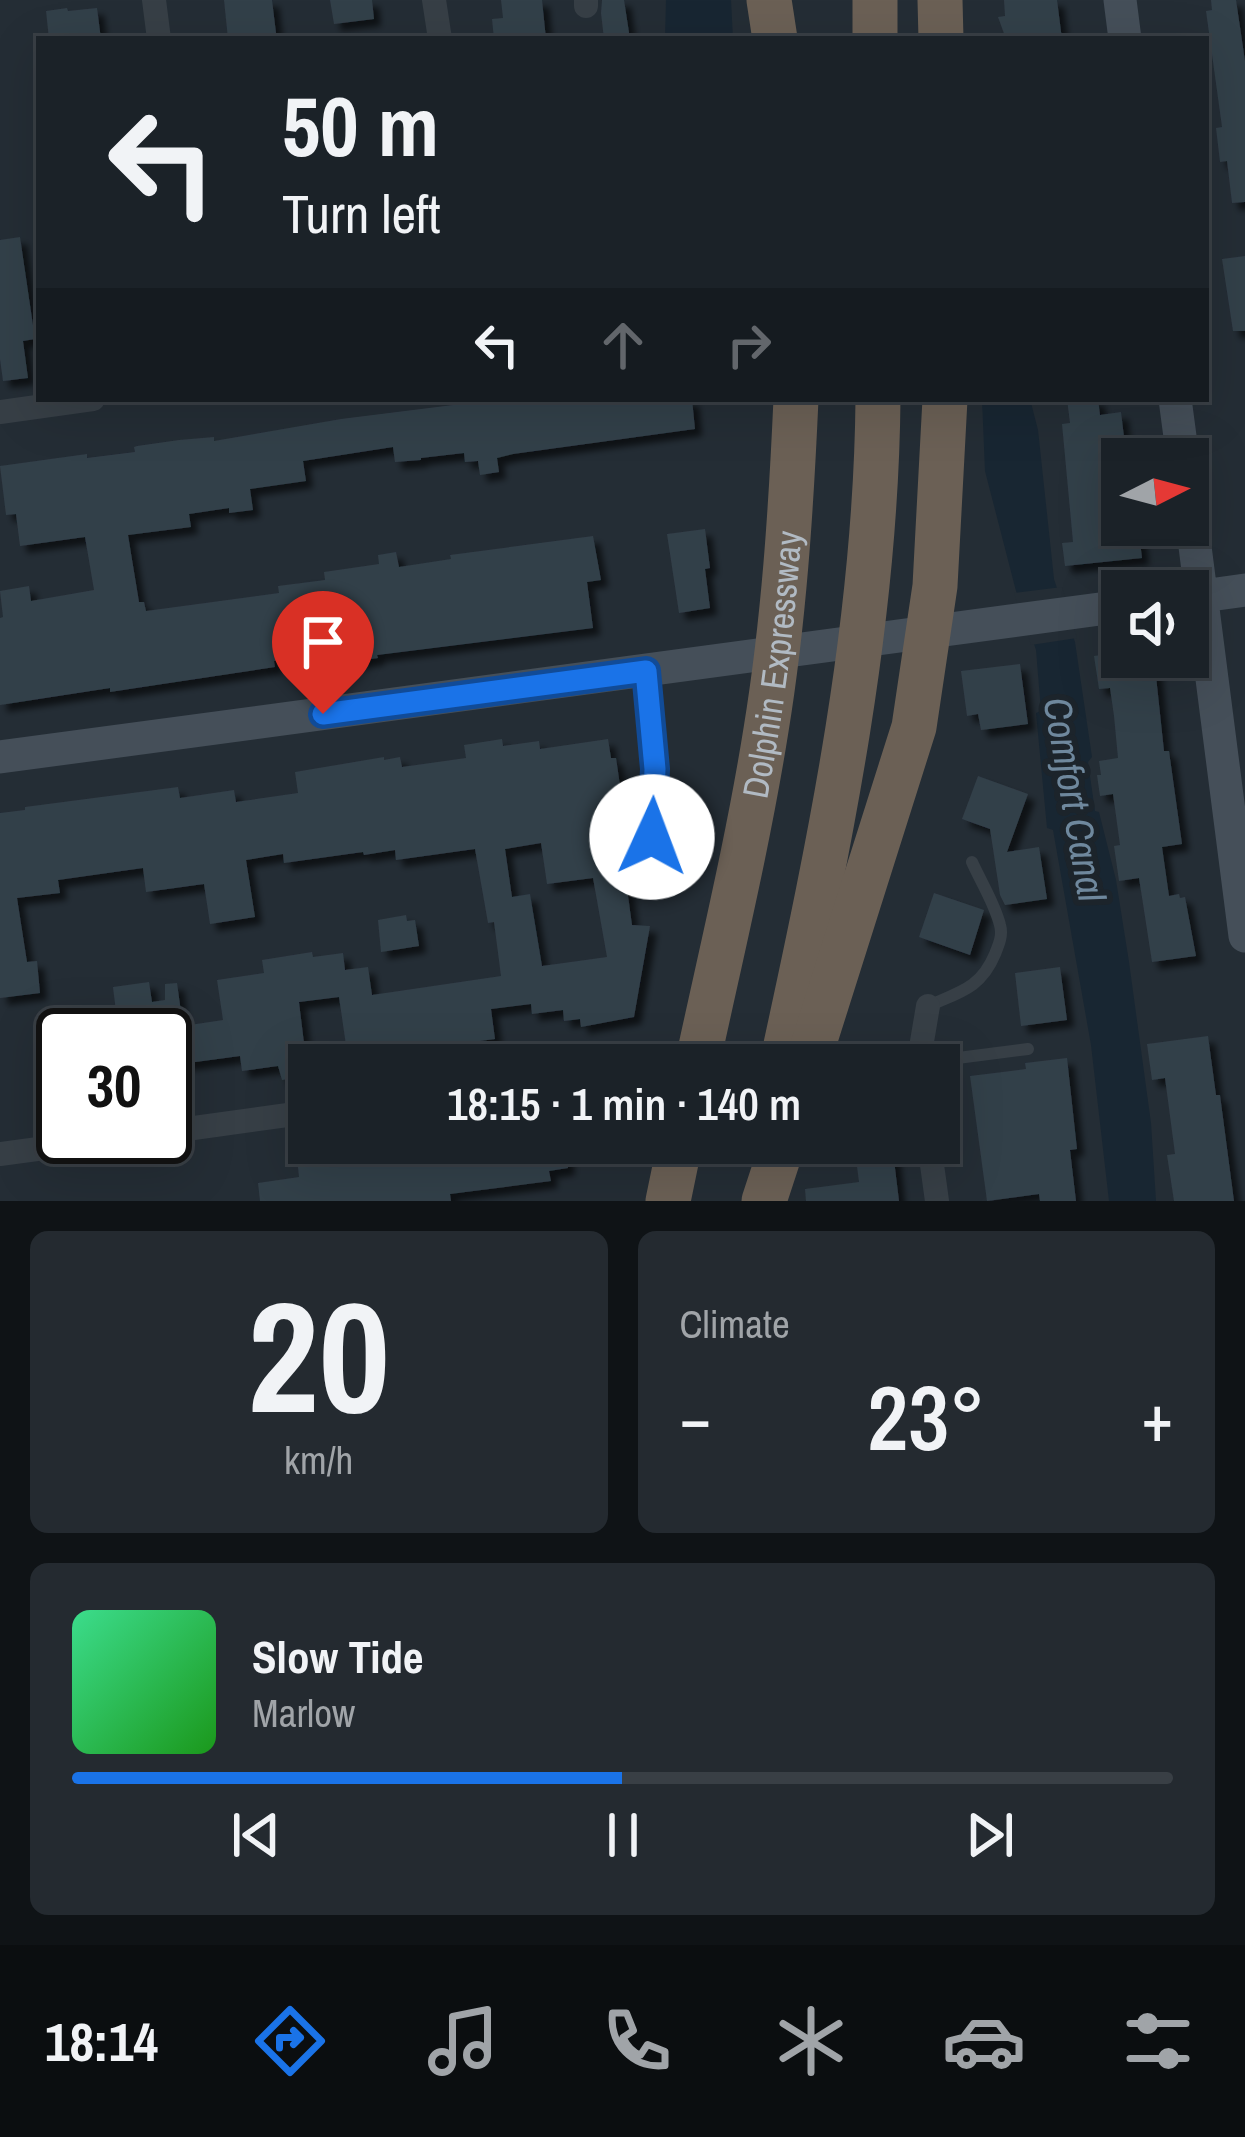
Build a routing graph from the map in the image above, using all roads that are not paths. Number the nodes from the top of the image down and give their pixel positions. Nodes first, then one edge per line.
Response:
1 (154, 0) edge
2 (434, 0) edge
3 (769, 0) edge
4 (792, 0) edge
5 (875, 0) edge
6 (940, 0) edge
7 (1120, 0) edge
8 (159, 36) edge
9 (440, 36) edge
10 (775, 36) edge
11 (792, 36) edge
12 (875, 36) edge
13 (941, 36) edge
14 (1125, 36) edge
15 (72, 402) edge
16 (796, 402) edge
17 (878, 402) edge
18 (945, 402) edge
19 (1175, 402) edge
20 (0, 412) edge
21 (1181, 438) edge
22 (1245, 590) edge
23 (1209, 595) edge
24 (1101, 609) edge
25 (646, 671) junction
26 (1207, 678) edge
27 (0, 757) edge
28 (652, 837) dead end
29 (972, 862) dead end
30 (1245, 936) edge
31 (928, 1006) joint
32 (702, 1044) edge
33 (786, 1044) edge
34 (814, 1044) edge
35 (921, 1044) edge
36 (1028, 1048) dead end
37 (960, 1058) edge
38 (288, 1115) edge
39 (192, 1128) edge
40 (36, 1149) edge
41 (0, 1154) edge
42 (676, 1164) edge
43 (759, 1164) edge
44 (775, 1164) edge
45 (932, 1164) edge
46 (668, 1201) edge
47 (751, 1201) edge
48 (764, 1201) edge
49 (937, 1201) edge

1 - 8 street
2 - 9 street
3 - 10 highway
4 - 11 highway
5 - 12 highway
6 - 13 highway
7 - 14 street
15 - 20 street
16 - 32 highway, Dolphin Expressway
17 - 33 highway
18 - 34 highway
19 - 21 street
22 - 23 street
24 - 25 street
25 - 27 street
25 - 28 street
26 - 30 street
29 - 31 lane
31 - 35 street
36 - 37 lane
38 - 39 street
40 - 41 street
42 - 46 highway
43 - 47 highway
44 - 48 highway
45 - 49 street

